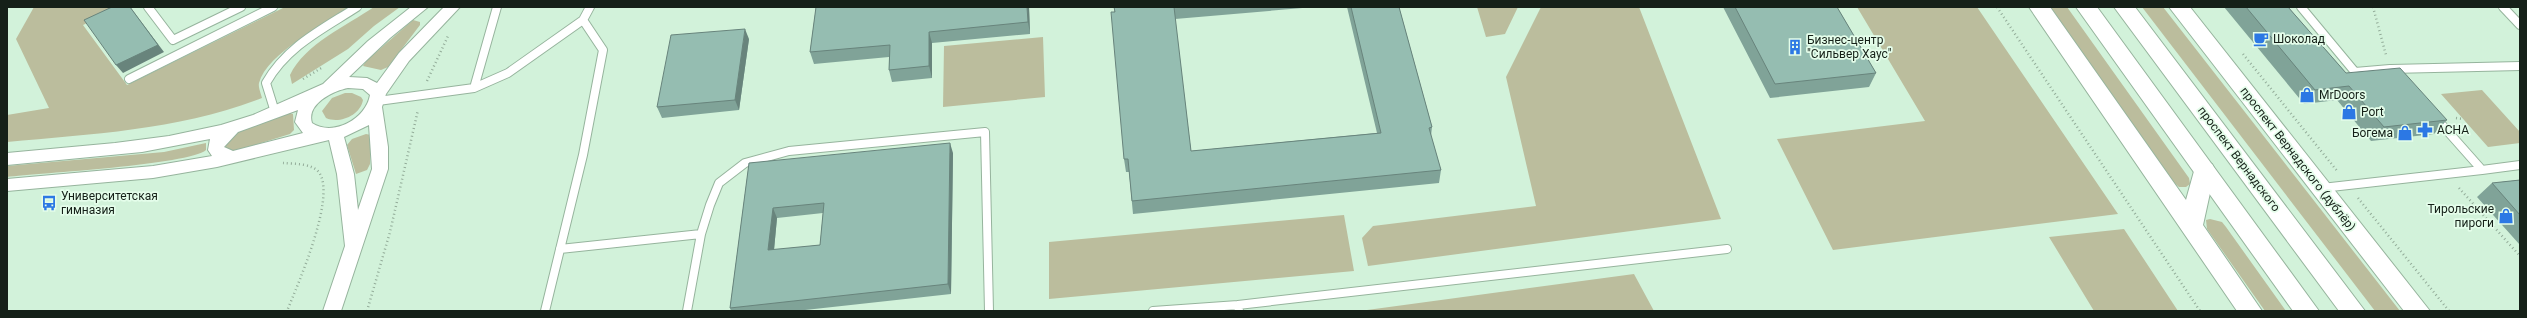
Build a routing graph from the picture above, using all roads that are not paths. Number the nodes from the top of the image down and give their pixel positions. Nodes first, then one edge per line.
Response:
1 (148, 7) edge
2 (241, 7) edge
3 (273, 7) edge
4 (357, 7) edge
5 (421, 7) edge
6 (453, 7) edge
7 (497, 7) edge
8 (590, 7) edge
9 (2039, 7) edge
10 (2086, 7) edge
11 (2124, 7) edge
12 (2179, 7) edge
13 (2301, 7) edge
14 (2502, 7) edge
15 (583, 20) junction
16 (2520, 25) edge
17 (2520, 66) edge
18 (2390, 69) junction
19 (128, 79) dead end
20 (2405, 85) edge
21 (474, 88) junction
22 (322, 92) junction
23 (377, 101) junction
24 (275, 112) junction
25 (2430, 113) edge
26 (235, 126) junction
27 (329, 133) junction
28 (234, 157) junction
29 (7, 159) edge
30 (2520, 165) edge
31 (2204, 170) junction
32 (2482, 170) junction
33 (7, 185) edge
34 (2321, 188) junction
35 (2191, 226) junction
36 (701, 234) junction
37 (560, 248) junction
38 (1727, 249) dead end
39 (353, 251) junction
40 (1238, 308) edge
41 (332, 311) edge
42 (545, 311) edge
43 (687, 311) edge
44 (989, 311) edge
45 (1153, 311) edge
46 (2250, 311) edge
47 (2307, 311) edge
48 (2353, 311) edge
49 (2418, 311) edge

1 - 2 lane
3 - 19 lane
4 - 24 lane
5 - 22 street
6 - 23 street
7 - 21 lane
8 - 15 lane
9 - 35 street
10 - 31 street
11 - 48 street, проспект Вернадского
12 - 34 street, проспект Вернадского (дублёр)
13 - 18 lane
14 - 16 lane
15 - 21 lane
15 - 37 lane
17 - 18 lane
18 - 20 lane
21 - 23 lane
22 - 23 street
22 - 24 street
22 - 27 street
23 - 27 street
23 - 39 street
24 - 26 street
25 - 32 lane
26 - 28 street
26 - 29 street
27 - 28 street
27 - 39 street
28 - 33 street
30 - 32 lane
31 - 35 street
31 - 47 street
32 - 34 lane
34 - 49 street, проспект Вернадского (дублёр)
35 - 46 street
36 - 37 lane
36 - 43 lane
36 - 44 lane
37 - 42 lane
38 - 40 lane
39 - 41 street
40 - 45 lane

